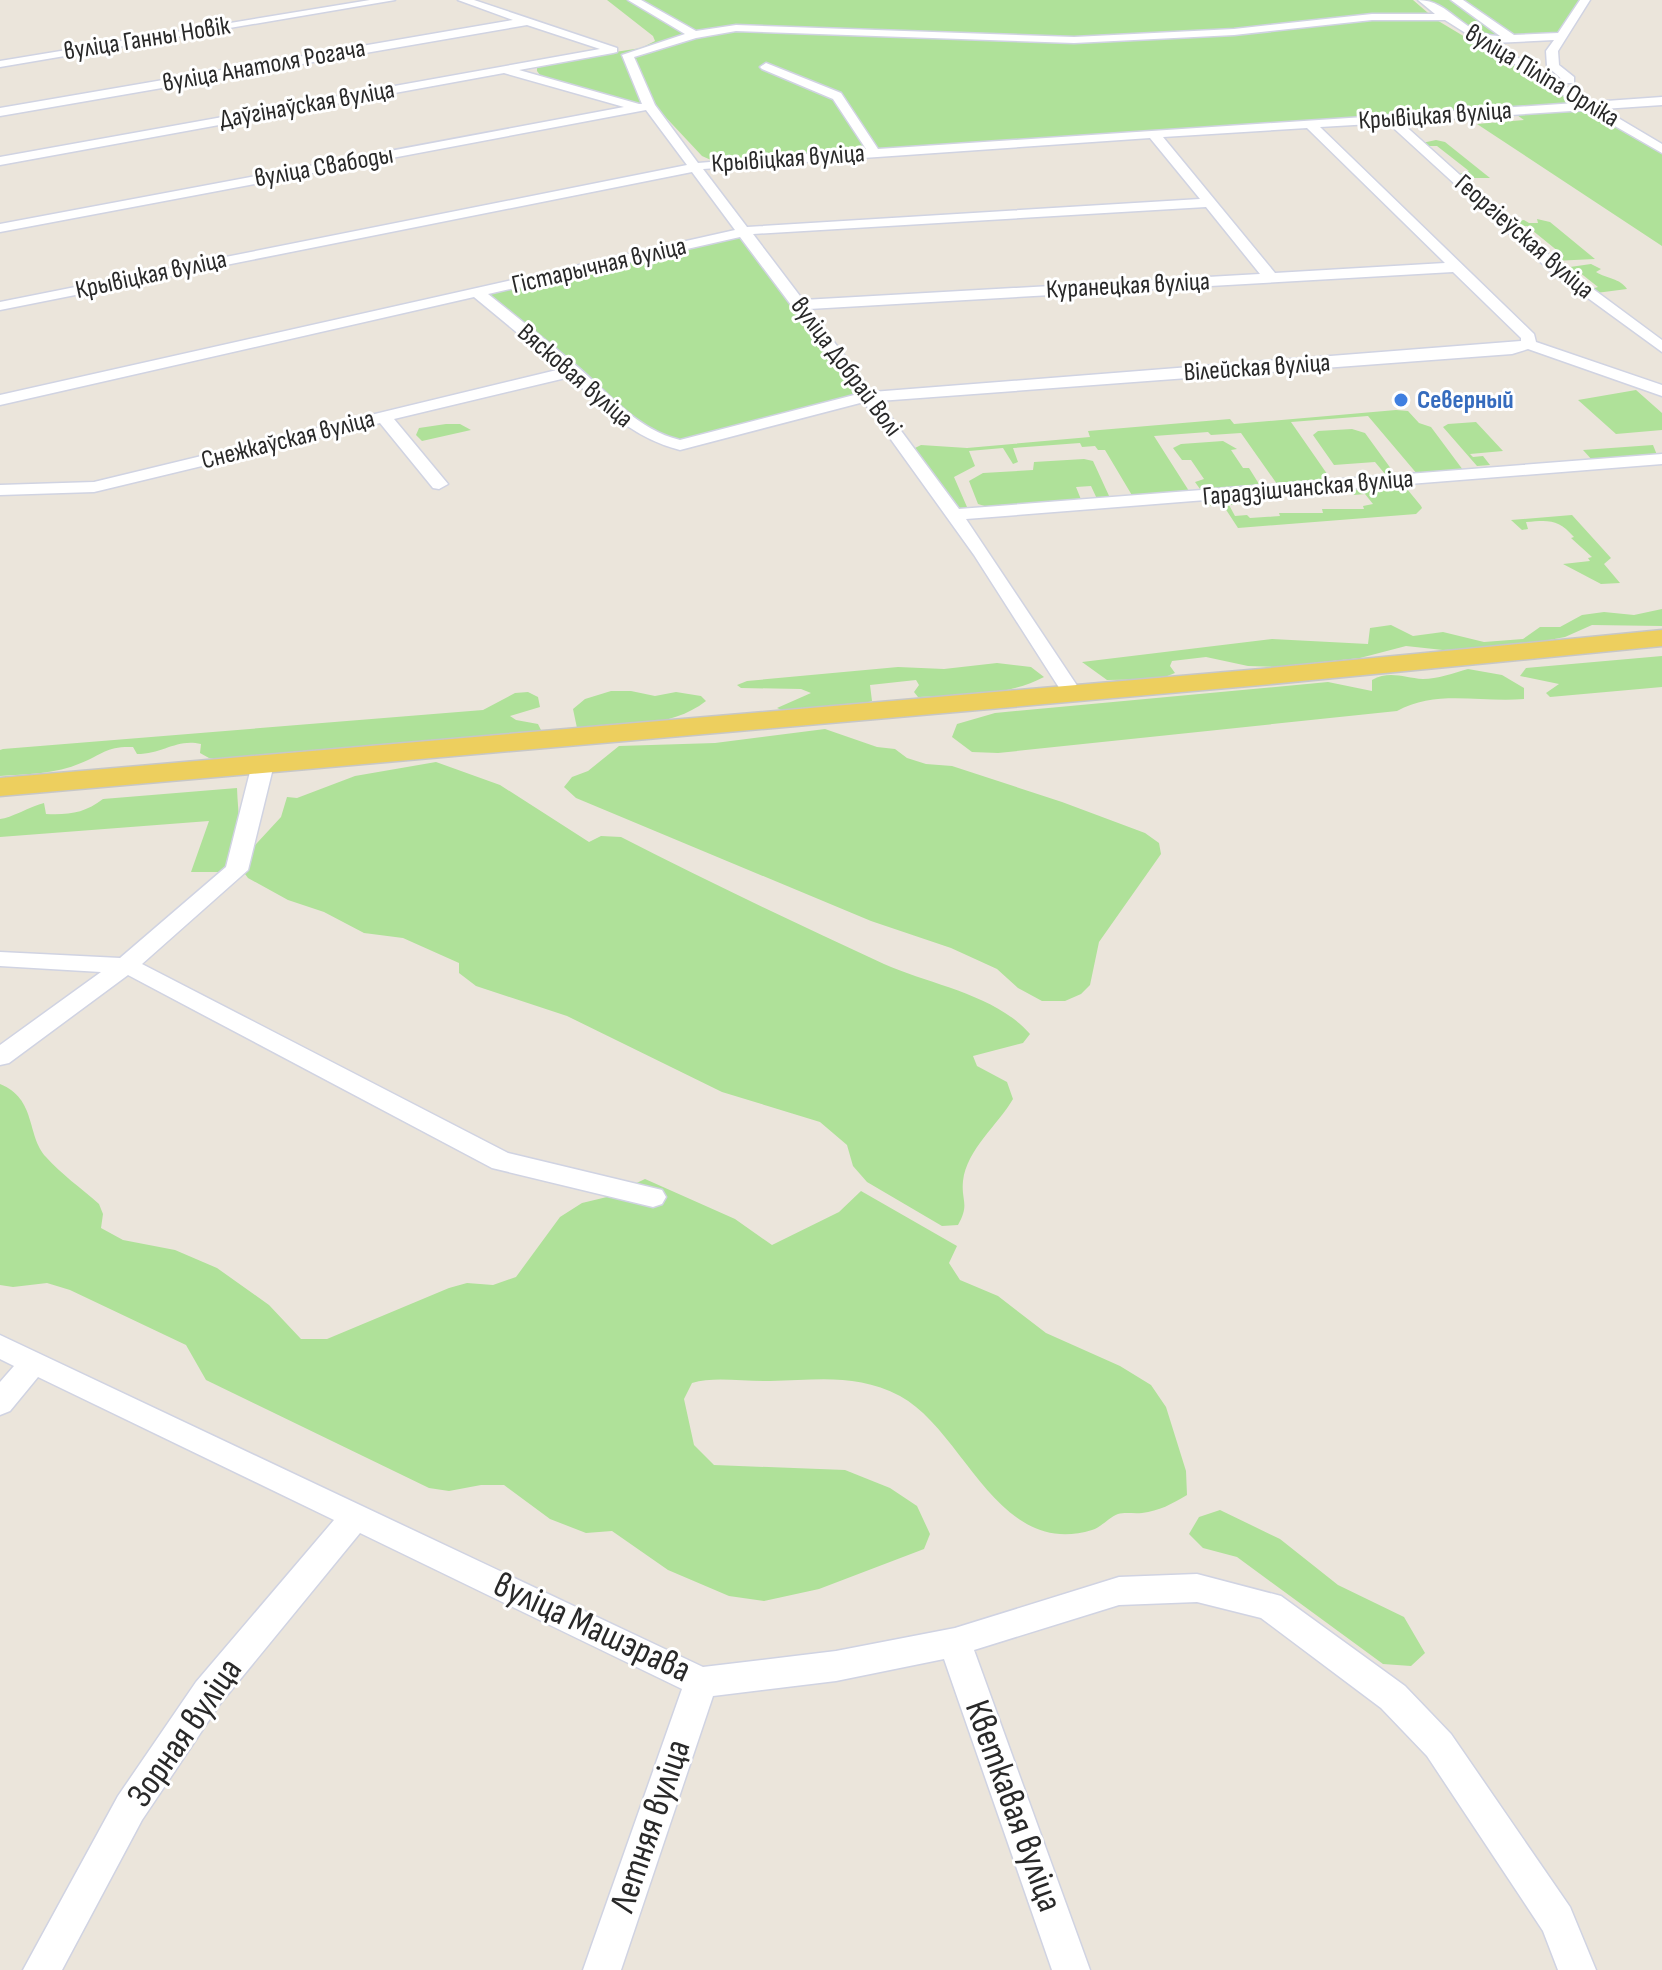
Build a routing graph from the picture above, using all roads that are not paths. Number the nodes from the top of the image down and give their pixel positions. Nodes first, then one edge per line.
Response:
1 (390, 0) edge
2 (463, 0) edge
3 (633, 0) edge
4 (1423, 0) edge
5 (1456, 0) edge
6 (1585, 0) edge
7 (1445, 17) junction
8 (529, 21) junction
9 (694, 35) junction
10 (1560, 36) junction
11 (1511, 38) junction
12 (1480, 40) junction
13 (613, 50) junction
14 (628, 55) junction
15 (0, 64) edge
16 (766, 67) dead end
17 (501, 69) junction
18 (1570, 80) dead end
19 (1662, 101) edge
20 (1588, 105) junction
21 (649, 106) junction
22 (0, 112) edge
23 (1392, 120) junction
24 (1311, 125) junction
25 (1154, 135) junction
26 (1662, 149) edge
27 (870, 153) junction
28 (0, 161) edge
29 (696, 166) junction
30 (1207, 203) junction
31 (0, 228) edge
32 (743, 232) junction
33 (1457, 267) junction
34 (1271, 278) junction
35 (478, 293) junction
36 (800, 305) junction
37 (0, 306) edge
38 (1528, 344) junction
39 (1662, 347) edge
40 (573, 371) junction
41 (1662, 391) edge
42 (866, 397) junction
43 (0, 400) edge
44 (383, 416) junction
45 (680, 445) joint
46 (1662, 459) edge
47 (439, 484) dead end
48 (0, 490) edge
49 (954, 515) junction
50 (1662, 638) edge
51 (1072, 693) junction
52 (263, 764) junction
53 (0, 787) edge
54 (0, 959) edge
55 (125, 966) junction
56 (0, 1057) edge
57 (653, 1197) dead end
58 (0, 1346) edge
59 (34, 1362) junction
60 (0, 1403) edge
61 (356, 1516) junction
62 (955, 1642) junction
63 (701, 1682) junction
64 (42, 1970) edge
65 (602, 1970) edge
66 (1071, 1970) edge
67 (1577, 1970) edge

1 - 15 street, вуліца Ганны Новік
2 - 8 street
3 - 9 street
4 - 7 street, вуліца Піліпа Орліка
5 - 11 street
6 - 10 street
7 - 9 street
7 - 12 street, вуліца Піліпа Орліка
8 - 13 street
8 - 22 street, вуліца Анатоля Рогача
9 - 14 street
10 - 11 street
10 - 18 street
11 - 12 street
12 - 20 street, вуліца Піліпа Орліка
13 - 14 street
13 - 17 street, Даўгінаўская вуліца
14 - 21 street, вуліца Добрай Волі
16 - 27 street
17 - 21 street
17 - 28 street, Даўгінаўская вуліца
19 - 20 street, Крывіцкая вуліца
20 - 23 street, Крывіцкая вуліца
20 - 26 street, вуліца Піліпа Орліка
21 - 29 street, вуліца Добрай Волі
21 - 31 street, вуліца Свабоды
23 - 24 street, Крывіцкая вуліца
23 - 39 street, Георгіеўская вуліца
24 - 25 street, Крывіцкая вуліца
24 - 33 street
25 - 27 street, Крывіцкая вуліца
25 - 30 street
27 - 29 street, Крывіцкая вуліца
29 - 32 street, вуліца Добрай Волі
29 - 37 street, Крывіцкая вуліца
30 - 32 street, Гістарычная вуліца
30 - 34 street
32 - 35 street, Гістарычная вуліца
32 - 36 street, вуліца Добрай Волі
33 - 34 street, Куранецкая вуліца
33 - 38 street
34 - 36 street, Куранецкая вуліца
35 - 40 street, Вясковая вуліца
35 - 43 street, Гістарычная вуліца
36 - 42 street, вуліца Добрай Волі
38 - 41 street
38 - 42 street, Вілейская вуліца
40 - 44 street, Снежкаўская вуліца
40 - 45 street, Вясковая вуліца
42 - 45 street, Вілейская вуліца
42 - 49 street, вуліца Добрай Волі
44 - 47 street
44 - 48 street, Снежкаўская вуліца
46 - 49 street, Гарадзішчанская вуліца
49 - 51 street, вуліца Добрай Волі
50 - 51 main road
51 - 52 main road
52 - 53 main road
52 - 55 street
54 - 55 street
55 - 56 street
55 - 57 street
58 - 59 street, вуліца Машэрава
59 - 60 street
59 - 61 street, вуліца Машэрава
61 - 63 street, вуліца Машэрава
61 - 64 street, Зорная вуліца
62 - 63 street, вуліца Машэрава
62 - 66 street, Кветкавая вуліца
62 - 67 street, вуліца Машэрава
63 - 65 street, Летняя вуліца

